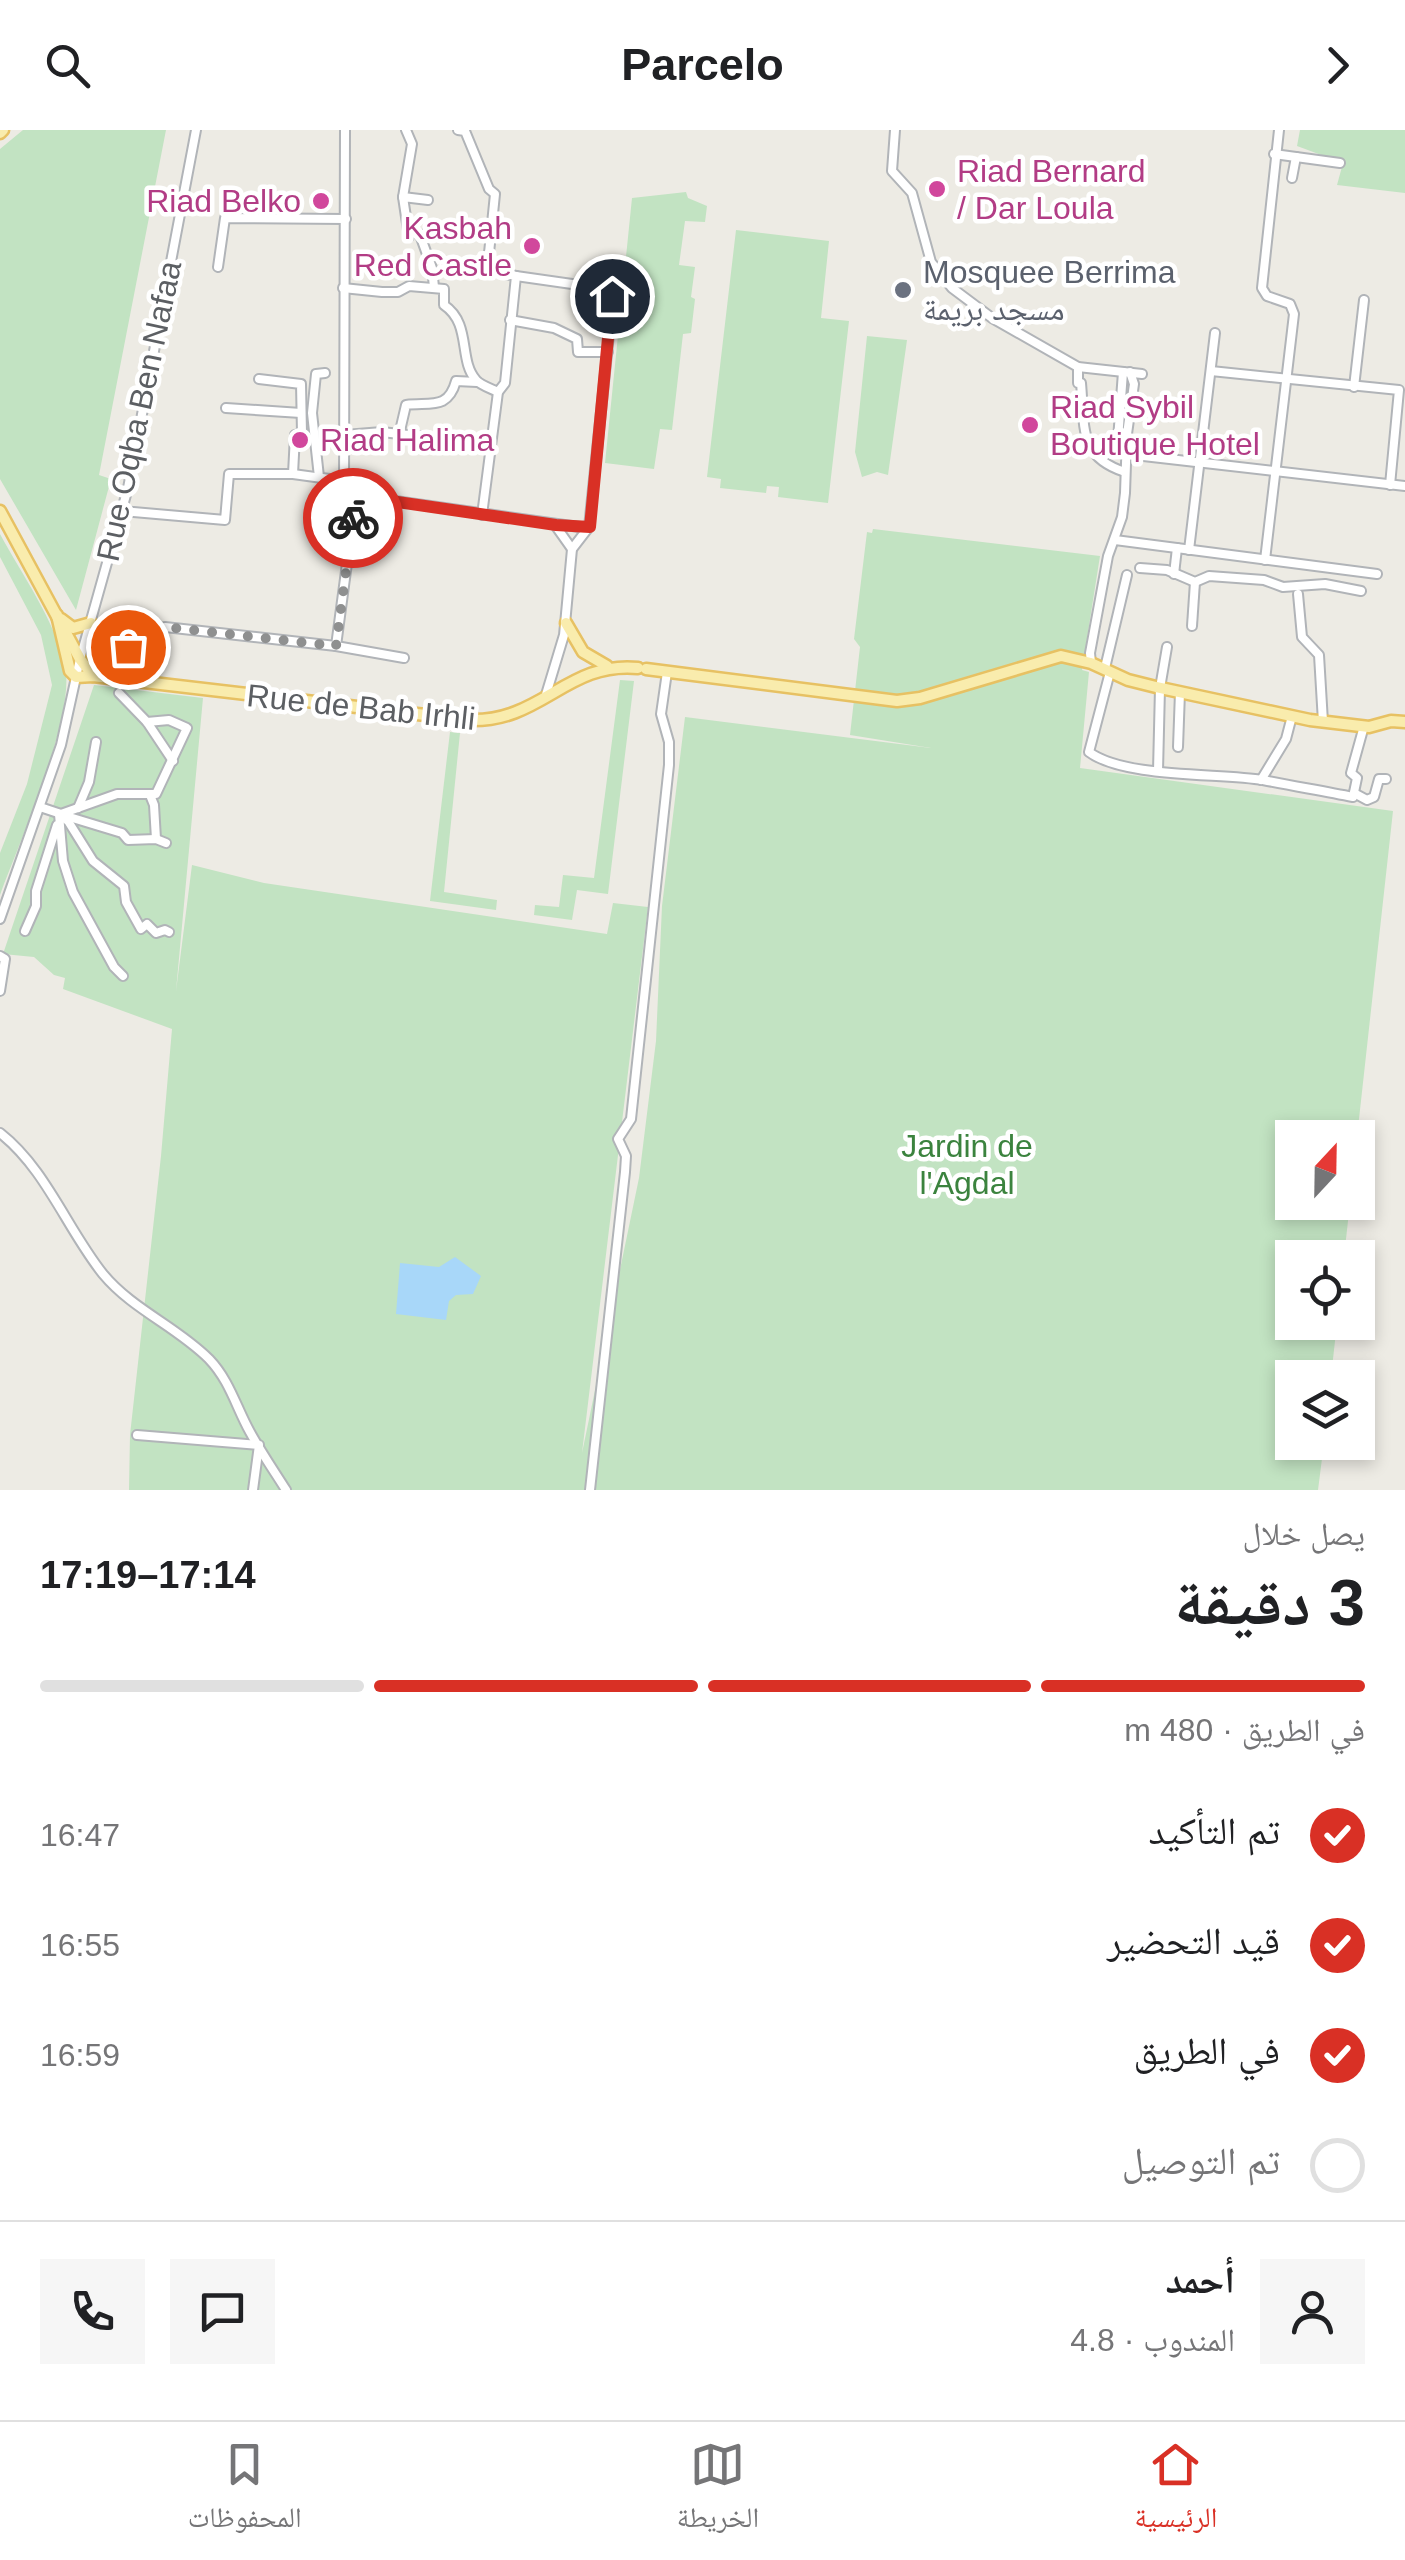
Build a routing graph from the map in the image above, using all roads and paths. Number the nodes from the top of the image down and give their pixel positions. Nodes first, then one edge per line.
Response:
1 (196, 130) edge
2 (346, 130) edge
3 (406, 130) edge
4 (458, 130) edge
5 (896, 130) edge
6 (1278, 130) edge
7 (1274, 154) junction
8 (1296, 158) junction
9 (1340, 162) dead end
10 (1292, 178) dead end
11 (403, 197) junction
12 (428, 200) dead end
13 (346, 219) junction
14 (490, 231) junction
15 (409, 237) dead end
16 (218, 267) dead end
17 (516, 276) junction
18 (434, 287) junction
19 (344, 288) junction
20 (1364, 300) dead end
21 (510, 320) junction
22 (1215, 333) dead end
23 (608, 352) junction
24 (1078, 367) junction
25 (1210, 371) junction
26 (1126, 372) junction
27 (325, 374) dead end
28 (1142, 374) dead end
29 (259, 378) dead end
30 (1287, 379) junction
31 (477, 382) junction
32 (1354, 387) junction
33 (1402, 390) edge
34 (498, 392) junction
35 (226, 408) dead end
36 (301, 413) junction
37 (399, 434) junction
38 (344, 435) junction
39 (434, 438) dead end
40 (1121, 453) junction
41 (1200, 462) junction
42 (1276, 471) junction
43 (1125, 472) junction
44 (293, 474) junction
45 (318, 477) junction
46 (344, 481) junction
47 (1390, 484) junction
48 (1405, 486) edge
49 (356, 496) junction
50 (0, 511) edge
51 (122, 511) junction
52 (482, 515) junction
53 (556, 525) junction
54 (586, 528) junction
55 (1114, 540) junction
56 (1176, 548) junction
57 (572, 549) junction
58 (1189, 550) junction
59 (1266, 560) junction
60 (1140, 568) dead end
61 (1174, 574) junction
62 (1377, 574) dead end
63 (1126, 575) dead end
64 (1196, 582) junction
65 (1361, 591) dead end
66 (1298, 594) dead end
67 (57, 615) junction
68 (92, 623) junction
69 (566, 623) junction
70 (1192, 626) dead end
71 (336, 646) junction
72 (1167, 647) dead end
73 (117, 657) dead end
74 (404, 658) dead end
75 (80, 659) junction
76 (1091, 663) junction
77 (608, 666) junction
78 (1108, 670) junction
79 (666, 672) junction
80 (93, 676) junction
81 (76, 677) junction
82 (1160, 688) junction
83 (1180, 692) junction
84 (119, 693) dead end
85 (546, 698) junction
86 (1292, 716) junction
87 (147, 722) junction
88 (1322, 722) junction
89 (1405, 722) edge
90 (1364, 726) junction
91 (96, 742) dead end
92 (1178, 747) dead end
93 (173, 761) junction
94 (1158, 772) junction
95 (1386, 779) dead end
96 (1261, 780) junction
97 (1354, 793) junction
98 (150, 795) junction
99 (40, 807) junction
100 (78, 808) junction
101 (60, 814) junction
102 (57, 825) junction
103 (156, 839) junction
104 (166, 842) dead end
105 (0, 919) edge
106 (26, 931) dead end
107 (170, 932) dead end
108 (0, 956) edge
109 (123, 976) dead end
110 (0, 991) edge
111 (0, 1133) edge
112 (137, 1435) dead end
113 (259, 1445) junction
114 (254, 1490) edge
115 (286, 1490) edge
116 (590, 1490) edge

1 - 51 street, Rue Oqba Ben Nafaa
2 - 13 street
3 - 11 street
4 - 14 street
5 - 24 street
6 - 7 street
7 - 8 street
7 - 30 street
8 - 9 street
8 - 10 street
11 - 12 street
11 - 15 street
13 - 16 street
13 - 19 street
14 - 17 street
14 - 18 street
17 - 21 street
17 - 23 street
18 - 19 street
18 - 31 street
19 - 38 street
20 - 32 street
21 - 23 street
21 - 34 street
22 - 25 street
23 - 54 street
24 - 26 street
24 - 43 street
25 - 30 street
25 - 41 street
26 - 28 street
26 - 40 street
27 - 45 street
29 - 36 street
30 - 32 street
30 - 42 street
31 - 34 street
31 - 37 street
32 - 33 street
33 - 47 street
34 - 52 street
35 - 36 street
36 - 44 street
37 - 38 street
37 - 39 street
38 - 46 street
40 - 41 street
40 - 43 street
41 - 42 street
41 - 58 street
42 - 47 street
42 - 59 street
43 - 55 street
44 - 45 street
44 - 51 street
45 - 46 street
46 - 49 street
47 - 48 street
49 - 52 street
49 - 71 street
50 - 67 main road
51 - 68 street, Rue Oqba Ben Nafaa
52 - 53 street
53 - 54 street
53 - 57 street
54 - 57 street
55 - 56 street
55 - 76 street
56 - 58 street
56 - 61 street
57 - 69 street
58 - 59 street
59 - 62 street
60 - 61 street
61 - 64 street
63 - 78 street
64 - 65 street
64 - 70 street
66 - 88 street
67 - 68 main road
67 - 75 main road
67 - 81 main road
68 - 75 street, Rue Oqba Ben Nafaa
69 - 77 main road
69 - 85 street
71 - 73 street
71 - 74 street
72 - 82 street
75 - 80 main road
75 - 81 street, Rue Oqba Ben Nafaa
76 - 78 main road
76 - 79 main road
77 - 79 main road
77 - 85 main road, Rue de Bab Irhli
78 - 82 main road
78 - 94 street
79 - 116 street
80 - 81 main road, Rue de Bab Irhli
80 - 85 main road, Rue de Bab Irhli
81 - 99 street, Rue Oqba Ben Nafaa
82 - 83 main road
82 - 94 street
83 - 86 main road
83 - 92 street
84 - 87 street
86 - 88 main road
86 - 96 street
87 - 93 street
87 - 93 street
88 - 90 main road
89 - 90 main road
90 - 97 street
91 - 100 street
93 - 98 street
94 - 96 street
95 - 97 street
96 - 97 street
98 - 100 street
98 - 103 street
99 - 101 street
99 - 105 street, Rue Oqba Ben Nafaa
100 - 101 street
101 - 102 street
101 - 103 street
101 - 107 street
102 - 106 street
102 - 109 street
103 - 104 street
108 - 110 street
111 - 113 street
112 - 113 street
113 - 114 street
113 - 115 street

